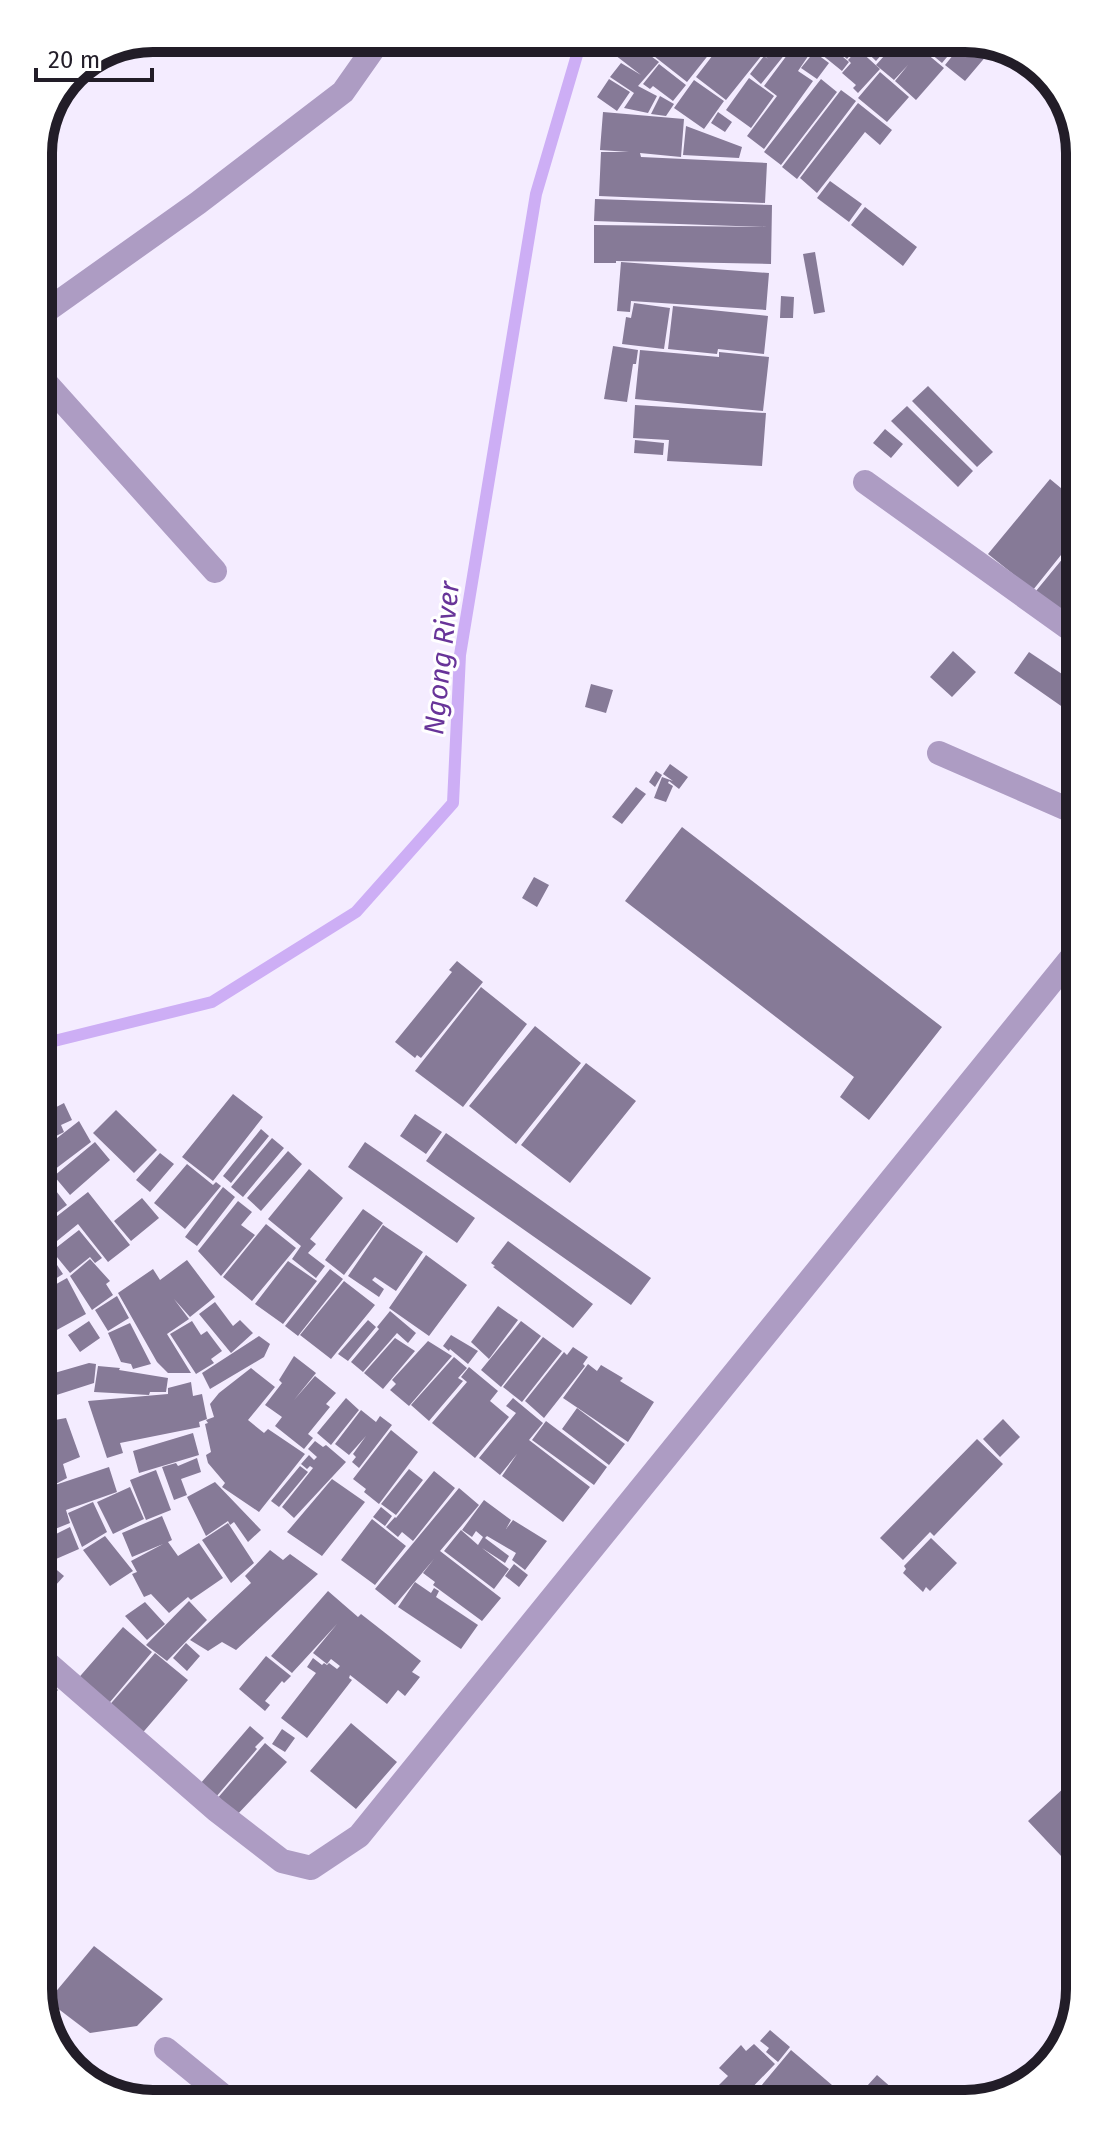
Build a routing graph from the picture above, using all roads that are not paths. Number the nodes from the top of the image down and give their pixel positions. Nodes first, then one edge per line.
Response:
1 (371, 52) edge
2 (52, 307) edge
3 (52, 389) edge
4 (865, 482) dead end
5 (215, 571) dead end
6 (1066, 626) edge
7 (939, 753) dead end
8 (1066, 809) edge
9 (1066, 964) edge
10 (52, 1667) edge
11 (166, 2049) dead end
12 (216, 2090) edge

1 - 2 street
3 - 5 street
4 - 6 street
7 - 8 street
9 - 10 street
11 - 12 street

